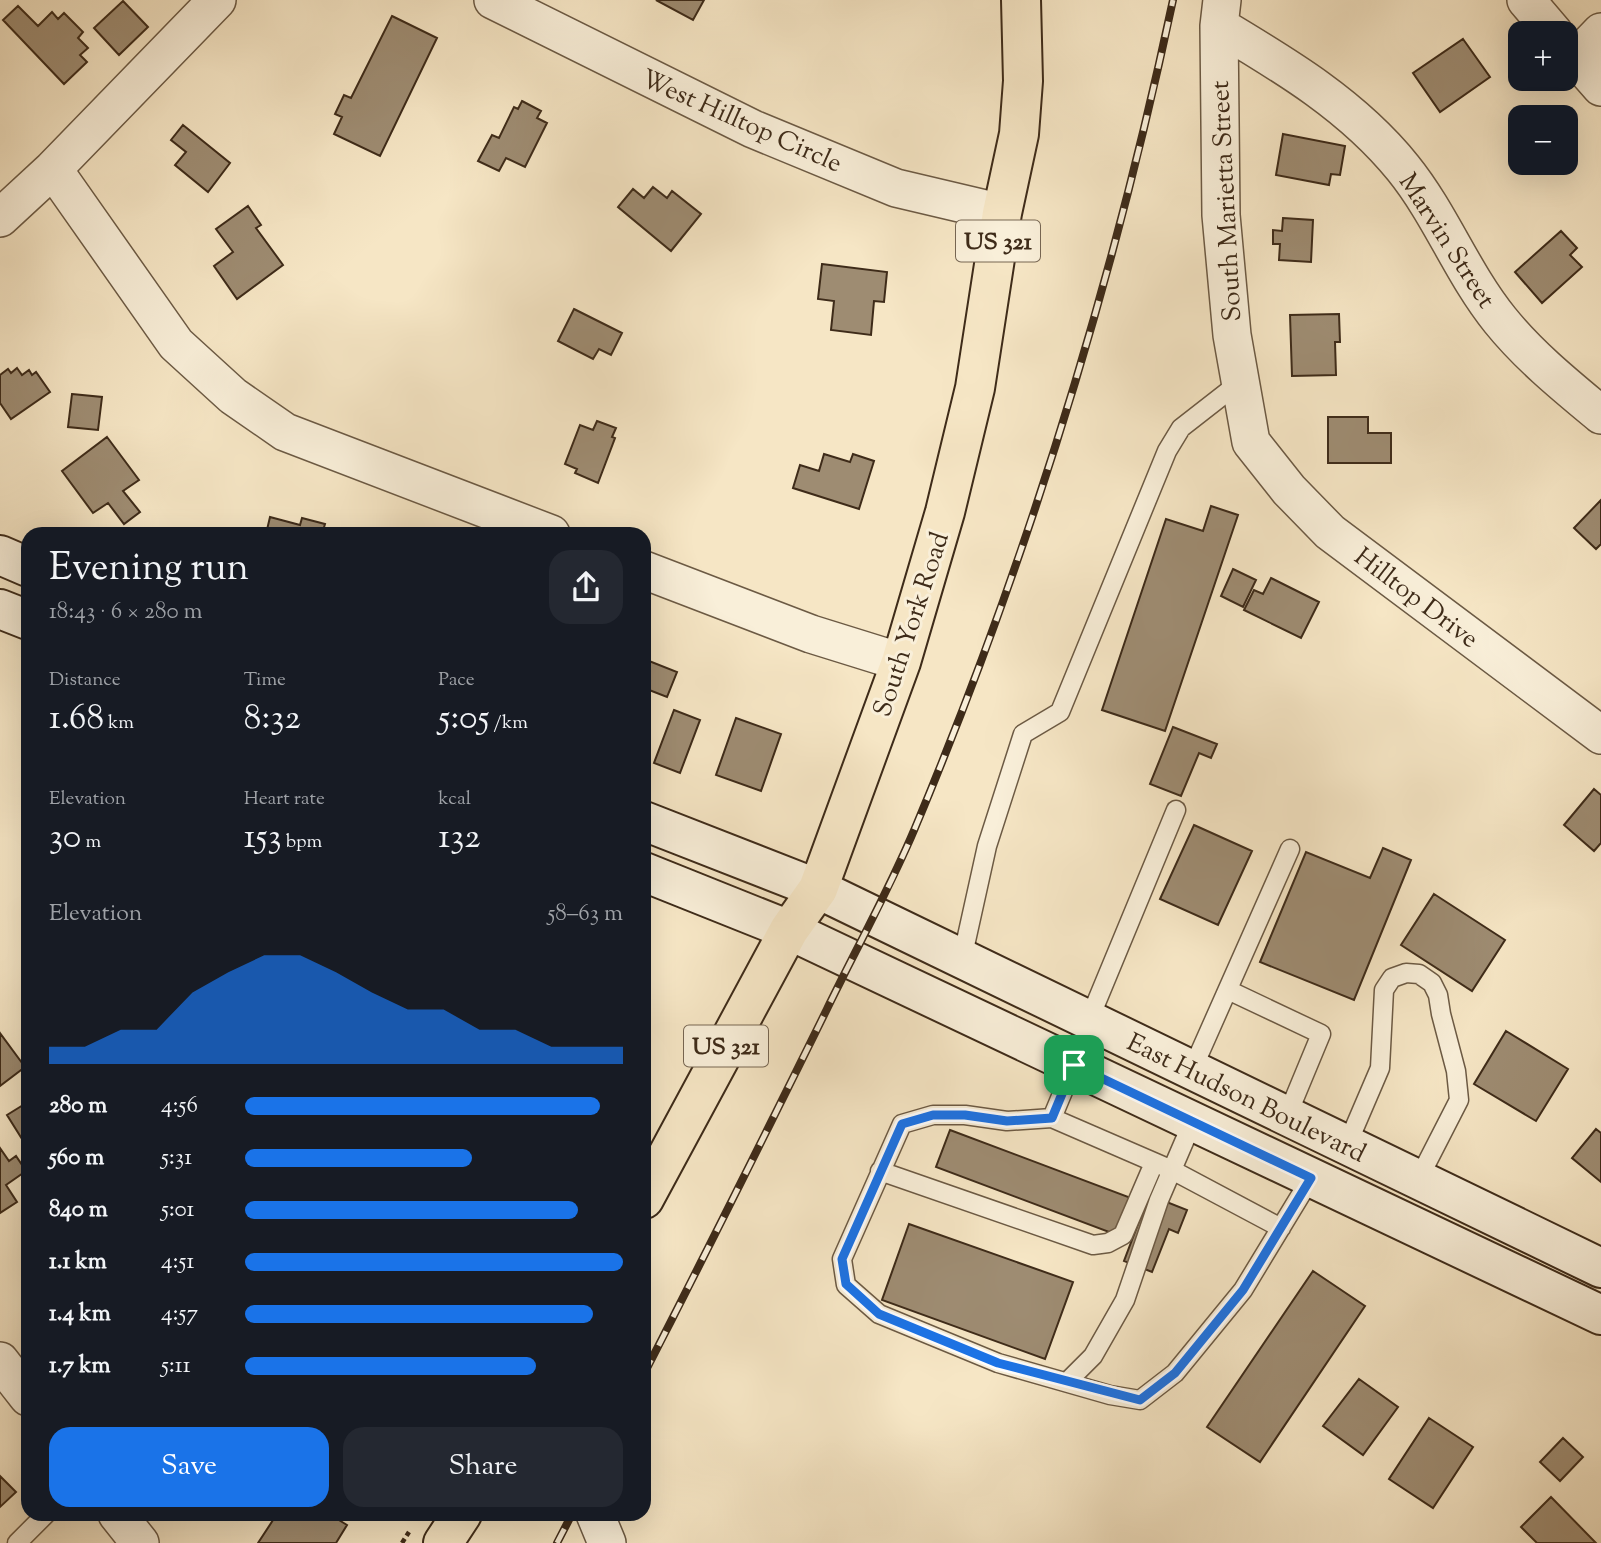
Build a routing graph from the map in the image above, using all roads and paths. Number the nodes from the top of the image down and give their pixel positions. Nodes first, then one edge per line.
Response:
1 (217, 0) edge
2 (493, 0) edge
3 (1021, 0) edge
4 (1525, 0) edge
5 (1221, 13) edge
6 (1543, 21) edge
7 (1601, 32) edge
8 (1578, 41) edge
9 (1578, 61) edge
10 (1601, 87) edge
11 (53, 169) junction
12 (1002, 213) junction
13 (0, 218) edge
14 (1240, 382) junction
15 (1601, 415) edge
16 (1251, 442) joint
17 (533, 527) edge
18 (0, 555) edge
19 (21, 564) edge
20 (651, 573) edge
21 (0, 609) edge
22 (21, 617) edge
23 (901, 662) junction
24 (1601, 735) edge
25 (1175, 810) dead end
26 (651, 824) edge
27 (1290, 849) dead end
28 (651, 875) edge
29 (818, 889) junction
30 (789, 930) junction
31 (962, 959) junction
32 (1228, 990) junction
33 (1089, 1020) junction
34 (1074, 1065) junction
35 (1192, 1070) junction
36 (1287, 1116) junction
37 (1052, 1118) junction
38 (1193, 1121) junction
39 (1347, 1145) junction
40 (1154, 1163) junction
41 (1172, 1170) junction
42 (877, 1178) junction
43 (1311, 1178) junction
44 (1418, 1180) junction
45 (651, 1186) edge
46 (1281, 1228) junction
47 (1601, 1268) edge
48 (1601, 1315) edge
49 (0, 1361) edge
50 (1066, 1382) junction
51 (21, 1388) edge
52 (39, 1521) edge
53 (123, 1521) edge
54 (457, 1521) edge
55 (598, 1521) edge
56 (17, 1543) edge
57 (140, 1543) edge
58 (443, 1543) edge
59 (607, 1543) edge

1 - 11 street
2 - 12 street, West Hilltop Circle
3 - 12 main road, South York Road / US 321
4 - 6 street
5 - 14 street, South Marietta Street
5 - 15 street, Marvin Street
7 - 8 street
9 - 10 street
11 - 13 street
11 - 17 street
12 - 23 main road, South York Road / US 321
14 - 16 street, South Marietta Street
14 - 31 lane
16 - 24 street, Hilltop Drive
18 - 19 main road
20 - 23 street
21 - 22 main road
23 - 29 main road, South York Road / US 321
25 - 33 lane
26 - 29 main road, East Hudson Boulevard
27 - 32 lane
28 - 30 main road, East Hudson Boulevard
29 - 30 main road, South York Road / US 321
29 - 31 main road, East Hudson Boulevard
30 - 34 main road, East Hudson Boulevard
30 - 45 main road, South York Road / US 321
31 - 33 main road, East Hudson Boulevard
32 - 35 lane
32 - 36 lane
33 - 35 main road, East Hudson Boulevard
34 - 37 lane
34 - 38 main road, East Hudson Boulevard
35 - 36 main road, East Hudson Boulevard
36 - 39 main road, East Hudson Boulevard
37 - 40 lane
37 - 42 lane
38 - 41 lane
38 - 43 main road, East Hudson Boulevard
39 - 44 main road, East Hudson Boulevard
39 - 44 lane
40 - 41 lane
40 - 42 lane
41 - 46 lane
41 - 50 lane
42 - 50 lane
43 - 46 lane
43 - 48 main road, East Hudson Boulevard
44 - 47 main road, East Hudson Boulevard
46 - 50 lane
49 - 51 street
52 - 56 lane
53 - 57 street
54 - 58 main road
55 - 59 street

